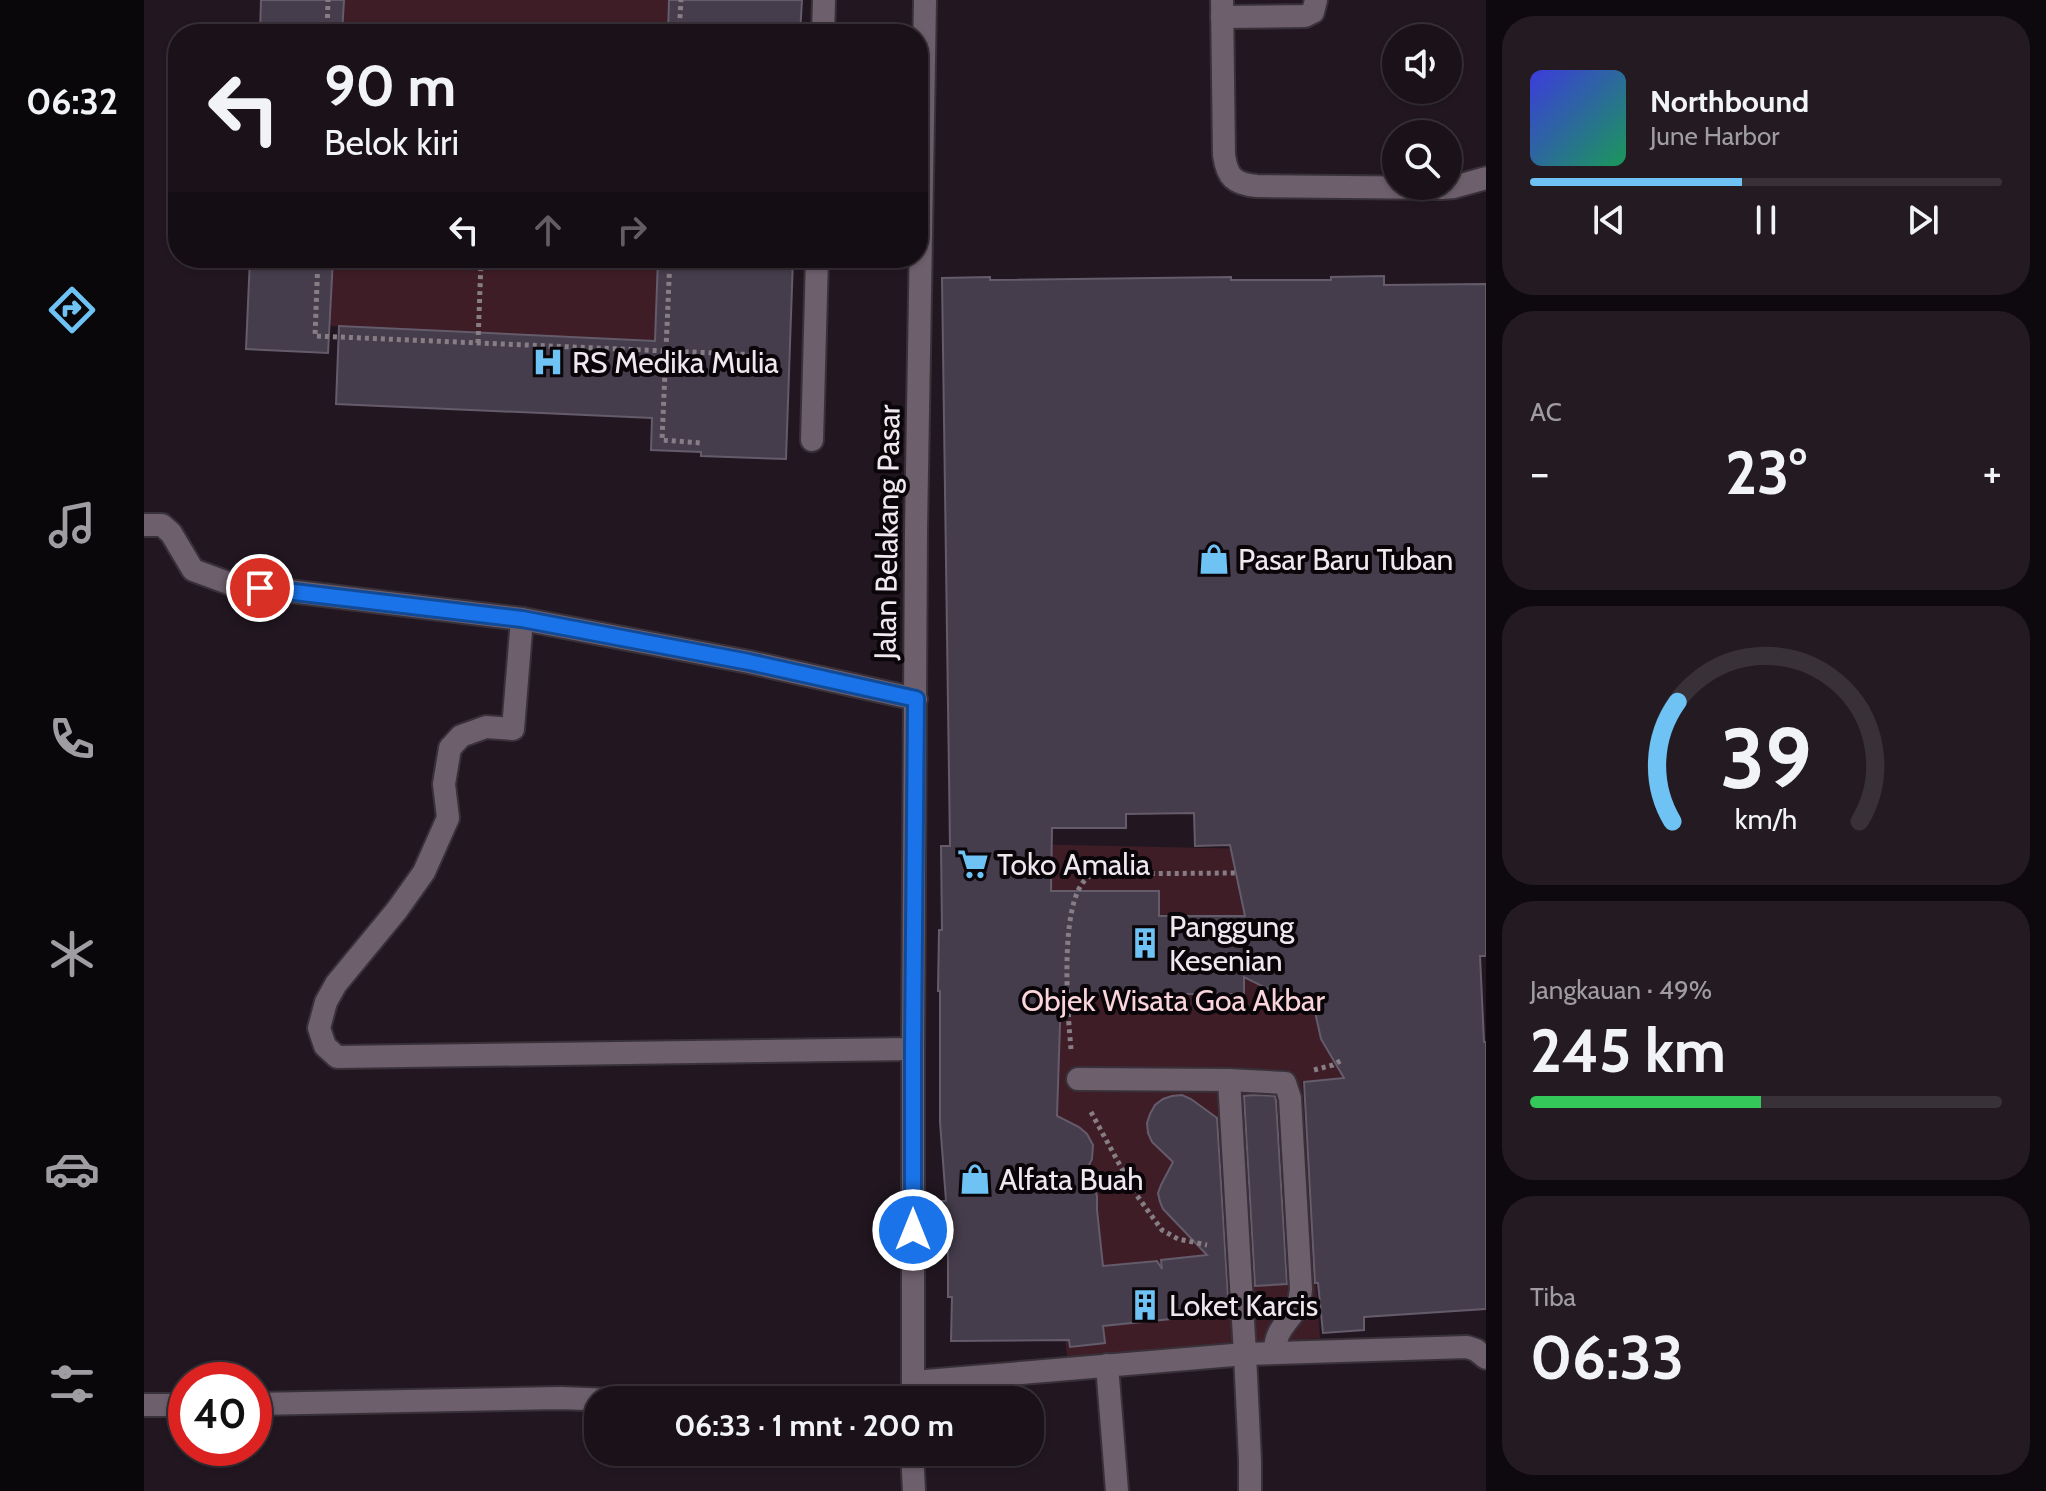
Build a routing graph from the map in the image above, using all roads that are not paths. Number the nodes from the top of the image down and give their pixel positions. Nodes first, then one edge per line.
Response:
1 (824, 0) edge
2 (925, 0) edge
3 (1316, 0) edge
4 (1222, 8) edge
5 (823, 24) edge
6 (925, 24) edge
7 (1486, 178) edge
8 (817, 268) edge
9 (920, 268) edge
10 (812, 440) dead end
11 (144, 525) edge
12 (522, 619) junction
13 (916, 699) junction
14 (913, 1049) junction
15 (1078, 1079) road end
16 (1229, 1080) junction
17 (1275, 1353) junction
18 (1245, 1354) junction
19 (1486, 1358) edge
20 (1107, 1365) junction
21 (914, 1386) edge
22 (951, 1386) edge
23 (584, 1399) edge
24 (272, 1404) edge
25 (144, 1405) edge
26 (168, 1405) edge
27 (913, 1466) edge
28 (914, 1491) edge
29 (1117, 1491) edge
30 (1250, 1491) edge

1 - 5 street
2 - 6 street, Jalan Belakang Pasar
3 - 4 street
4 - 7 street
8 - 10 street
9 - 13 street, Jalan Belakang Pasar
11 - 12 street
12 - 13 street
12 - 14 street
13 - 14 street, Jalan Belakang Pasar
14 - 21 street, Jalan Belakang Pasar
15 - 16 street
16 - 17 street
16 - 18 street
17 - 18 street
17 - 19 street
18 - 20 street
18 - 30 street
20 - 22 street
20 - 29 street
23 - 24 street
25 - 26 street
27 - 28 street

